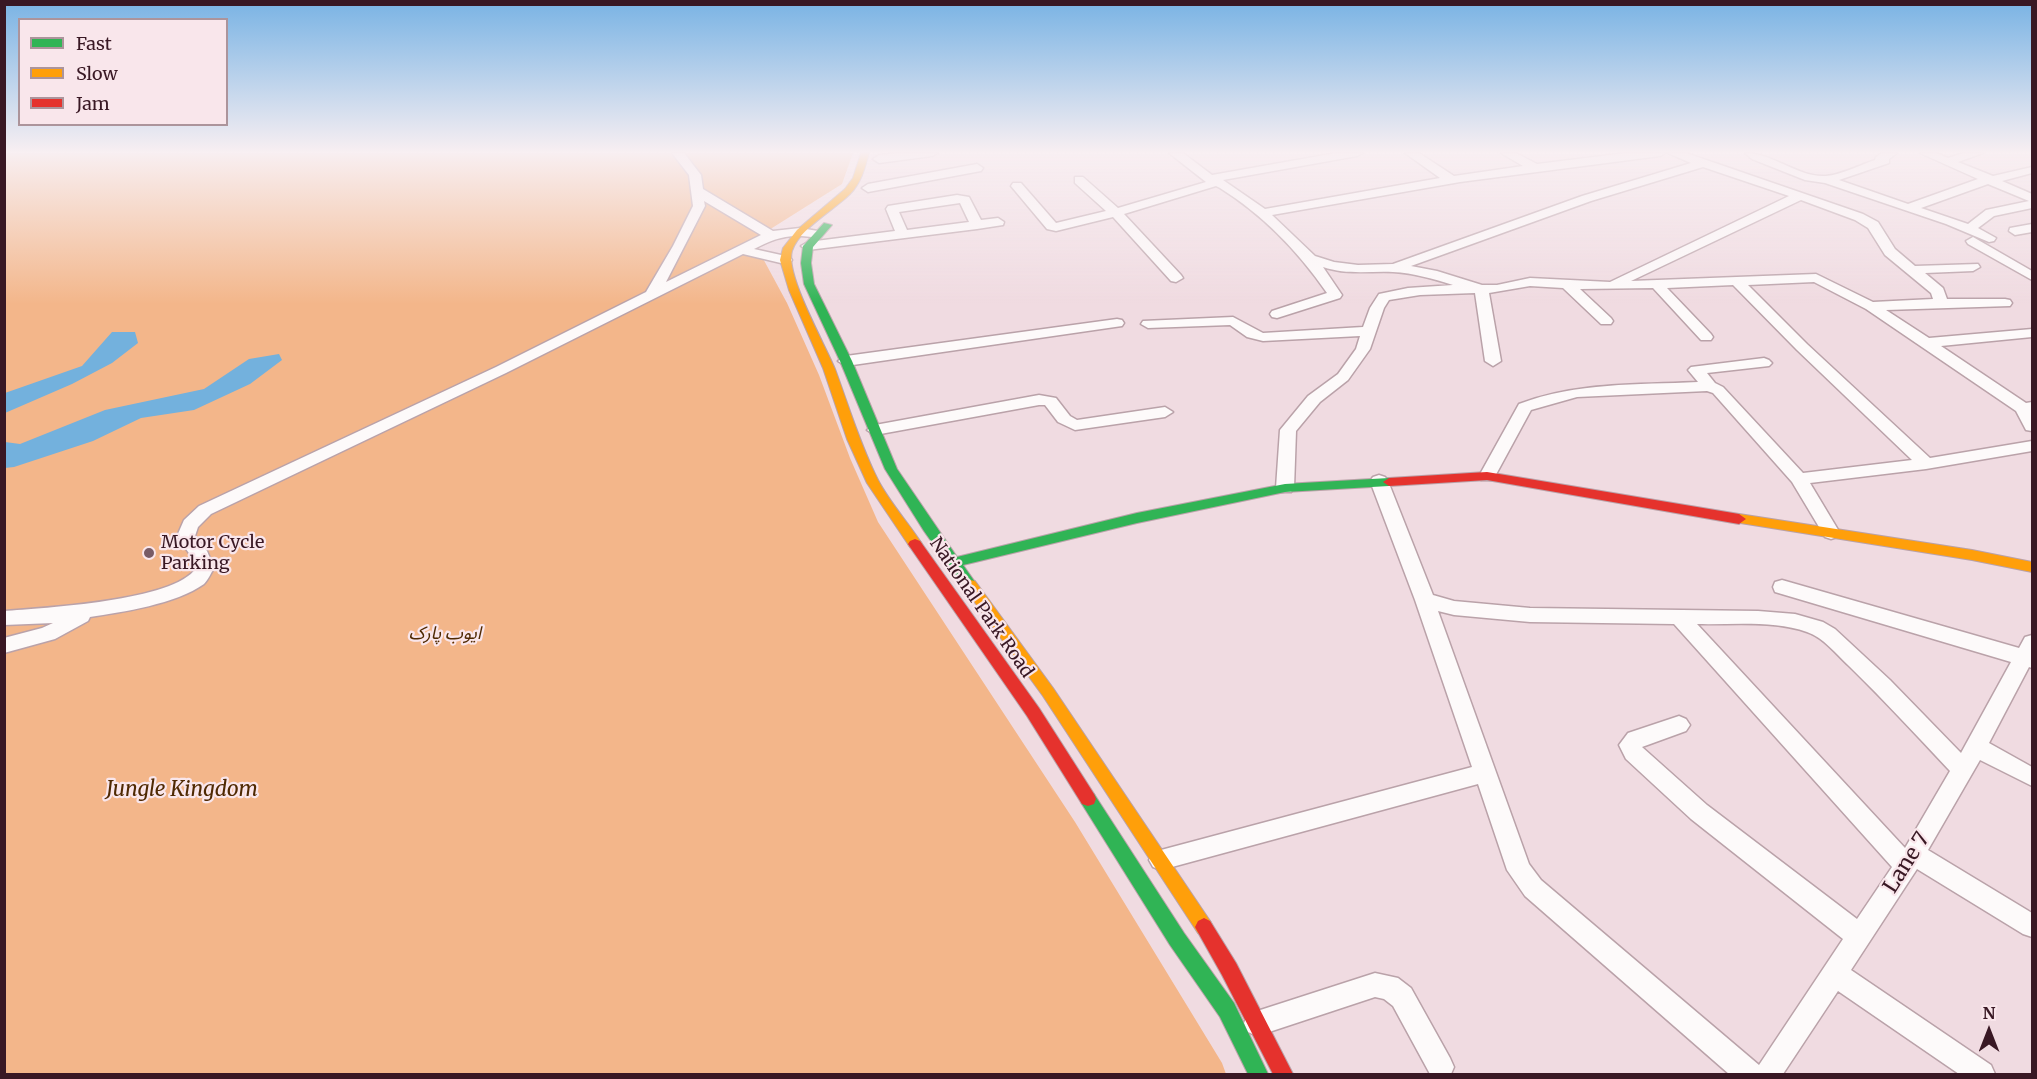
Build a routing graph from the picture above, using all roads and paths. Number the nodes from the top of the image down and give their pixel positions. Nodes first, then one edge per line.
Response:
1 (699, 203) edge
2 (718, 203) edge
3 (834, 203) edge
4 (851, 203) edge
5 (929, 203) edge
6 (967, 203) edge
7 (1032, 203) edge
8 (1105, 203) edge
9 (1145, 203) edge
10 (1250, 203) edge
11 (1312, 203) edge
12 (1570, 203) edge
13 (1784, 203) edge
14 (1820, 203) edge
15 (1895, 203) edge
16 (1921, 203) edge
17 (2032, 204) edge
18 (1908, 208) junction
19 (1116, 213) junction
20 (1263, 213) junction
21 (998, 222) dead end
22 (977, 225) junction
23 (1970, 228) junction
24 (2032, 228) edge
25 (2015, 231) dead end
26 (800, 232) junction
27 (817, 234) junction
28 (903, 234) junction
29 (771, 235) junction
30 (808, 246) junction
31 (742, 250) junction
32 (1310, 259) junction
33 (785, 260) junction
34 (1973, 267) dead end
35 (1395, 268) junction
36 (1911, 270) junction
37 (2032, 276) edge
38 (1176, 278) dead end
39 (661, 281) junction
40 (1737, 281) junction
41 (677, 283) junction
42 (1656, 284) junction
43 (1568, 285) junction
44 (1608, 286) junction
45 (1481, 289) junction
46 (650, 297) junction
47 (1941, 303) junction
48 (2005, 303) dead end
49 (1871, 306) junction
50 (1277, 314) dead end
51 (1606, 321) dead end
52 (1117, 323) dead end
53 (1148, 324) dead end
54 (1370, 332) junction
55 (2032, 333) edge
56 (1707, 337) dead end
57 (1928, 343) junction
58 (846, 361) junction
59 (1493, 361) dead end
60 (1764, 363) dead end
61 (1710, 386) junction
62 (2028, 407) edge
63 (1165, 412) dead end
64 (2032, 426) edge
65 (875, 430) junction
66 (2032, 446) edge
67 (1926, 464) junction
68 (1487, 476) junction
69 (1798, 479) junction
70 (1379, 481) junction
71 (1285, 488) junction
72 (1831, 533) junction
73 (955, 562) junction
74 (2032, 567) edge
75 (1782, 587) dead end
76 (1425, 600) junction
77 (93, 609) junction
78 (1679, 617) junction
79 (4, 618) edge
80 (4, 646) edge
81 (2030, 653) edge
82 (1679, 725) dead end
83 (1976, 747) junction
84 (1963, 770) junction
85 (1484, 773) junction
86 (2032, 777) edge
87 (1161, 860) junction
88 (1910, 860) junction
89 (2032, 926) edge
90 (1860, 937) junction
91 (1228, 969) junction
92 (1835, 974) junction
93 (1206, 980) junction
94 (1257, 1023) junction
95 (1442, 1067) dead end
96 (1258, 1074) edge
97 (1282, 1074) edge
98 (1749, 1074) edge
99 (1768, 1074) edge
100 (1982, 1074) edge

1 - 39 street
2 - 29 street
3 - 26 main road
4 - 27 main road
5 - 28 street
6 - 22 street
7 - 19 street
8 - 19 street
9 - 19 street
10 - 20 street
11 - 20 street
12 - 35 street
13 - 44 street
14 - 36 street
15 - 18 street
16 - 18 street
17 - 23 street
18 - 23 street
19 - 38 street
20 - 32 street
21 - 22 street
22 - 28 street
23 - 37 street
24 - 25 street
26 - 27 street
26 - 29 street
26 - 33 main road
27 - 30 main road
28 - 30 street
29 - 31 street
30 - 58 main road, National Park Road
31 - 33 street
31 - 41 street
32 - 35 street
32 - 50 street
33 - 93 main road, National Park Road
34 - 36 street
35 - 45 street
36 - 47 street
39 - 41 street
39 - 46 street
40 - 42 street
40 - 49 street
40 - 67 street
41 - 46 street
42 - 44 street
42 - 56 street
43 - 44 street
43 - 45 street
43 - 51 street
45 - 54 street
45 - 59 street
46 - 77 street
47 - 48 street
47 - 49 street
49 - 57 street
52 - 58 street
53 - 54 street
54 - 71 street
55 - 57 street
57 - 62 street
58 - 65 main road, National Park Road
60 - 61 street
61 - 68 street
61 - 69 street
62 - 64 street
63 - 65 street
65 - 73 main road, National Park Road
66 - 67 street
67 - 69 street
68 - 70 main road
68 - 72 main road
69 - 72 street
70 - 71 main road
70 - 76 street
71 - 73 main road
72 - 74 main road
73 - 87 main road, National Park Road
75 - 81 street
76 - 78 street
76 - 85 street
77 - 79 street
77 - 80 street
78 - 84 street
78 - 88 street
81 - 83 street, Lane 7
82 - 90 street
83 - 84 street, Lane 7
83 - 86 street
84 - 88 street, Lane 7
85 - 87 street
85 - 98 street
87 - 91 main road, National Park Road
88 - 89 street
88 - 90 street, Lane 7
90 - 92 street, Lane 7
91 - 93 main road
91 - 94 main road, National Park Road
92 - 99 street, Lane 7
92 - 100 street
93 - 96 main road, National Park Road
94 - 95 street
94 - 97 main road, National Park Road

